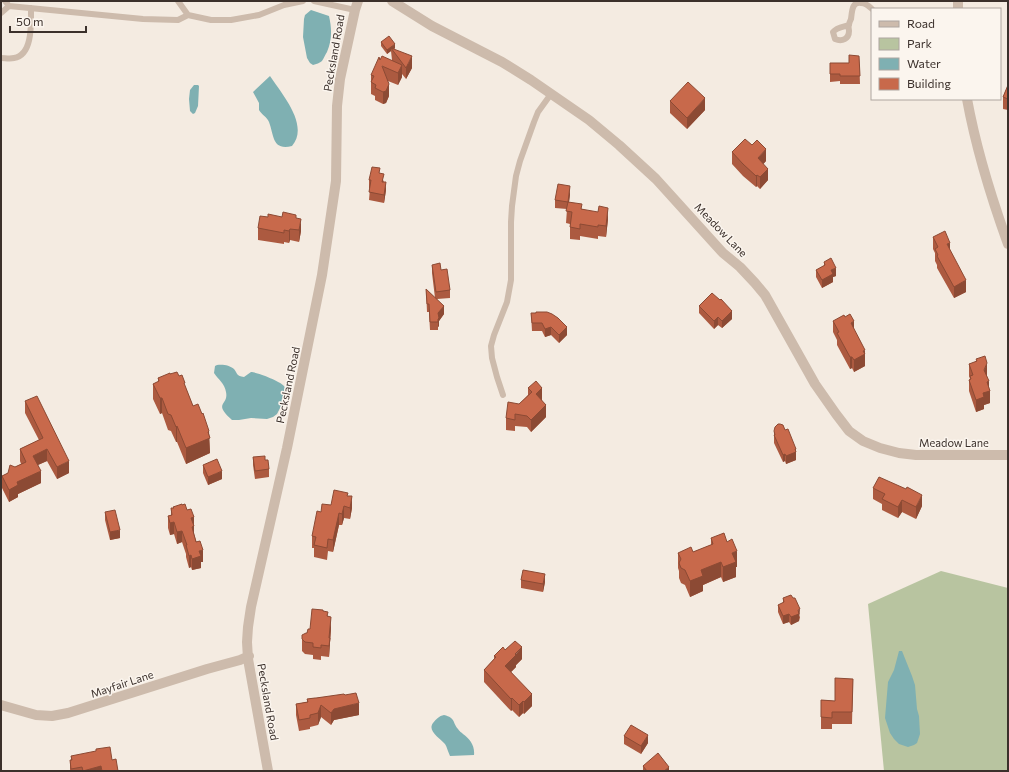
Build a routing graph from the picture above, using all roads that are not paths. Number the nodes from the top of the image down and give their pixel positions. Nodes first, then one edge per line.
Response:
1 (178, 1) edge
2 (303, 1) edge
3 (314, 1) edge
4 (392, 1) edge
5 (7, 4) edge
6 (356, 6) edge
7 (31, 8) junction
8 (871, 8) edge
9 (1, 13) edge
10 (188, 15) junction
11 (849, 25) dead end
12 (1, 58) edge
13 (551, 94) junction
14 (967, 100) edge
15 (1008, 244) edge
16 (503, 395) dead end
17 (1008, 455) edge
18 (249, 656) junction
19 (1, 705) edge
20 (268, 771) edge

1 - 10 lane
2 - 10 lane
3 - 6 lane
4 - 13 street, Meadow Lane
5 - 7 lane
5 - 9 lane
6 - 18 street, Pecksland Road
7 - 10 lane
7 - 12 lane
8 - 11 lane
13 - 16 lane
13 - 17 street, Meadow Lane
14 - 15 street
18 - 19 street, Mayfair Lane
18 - 20 street, Pecksland Road

